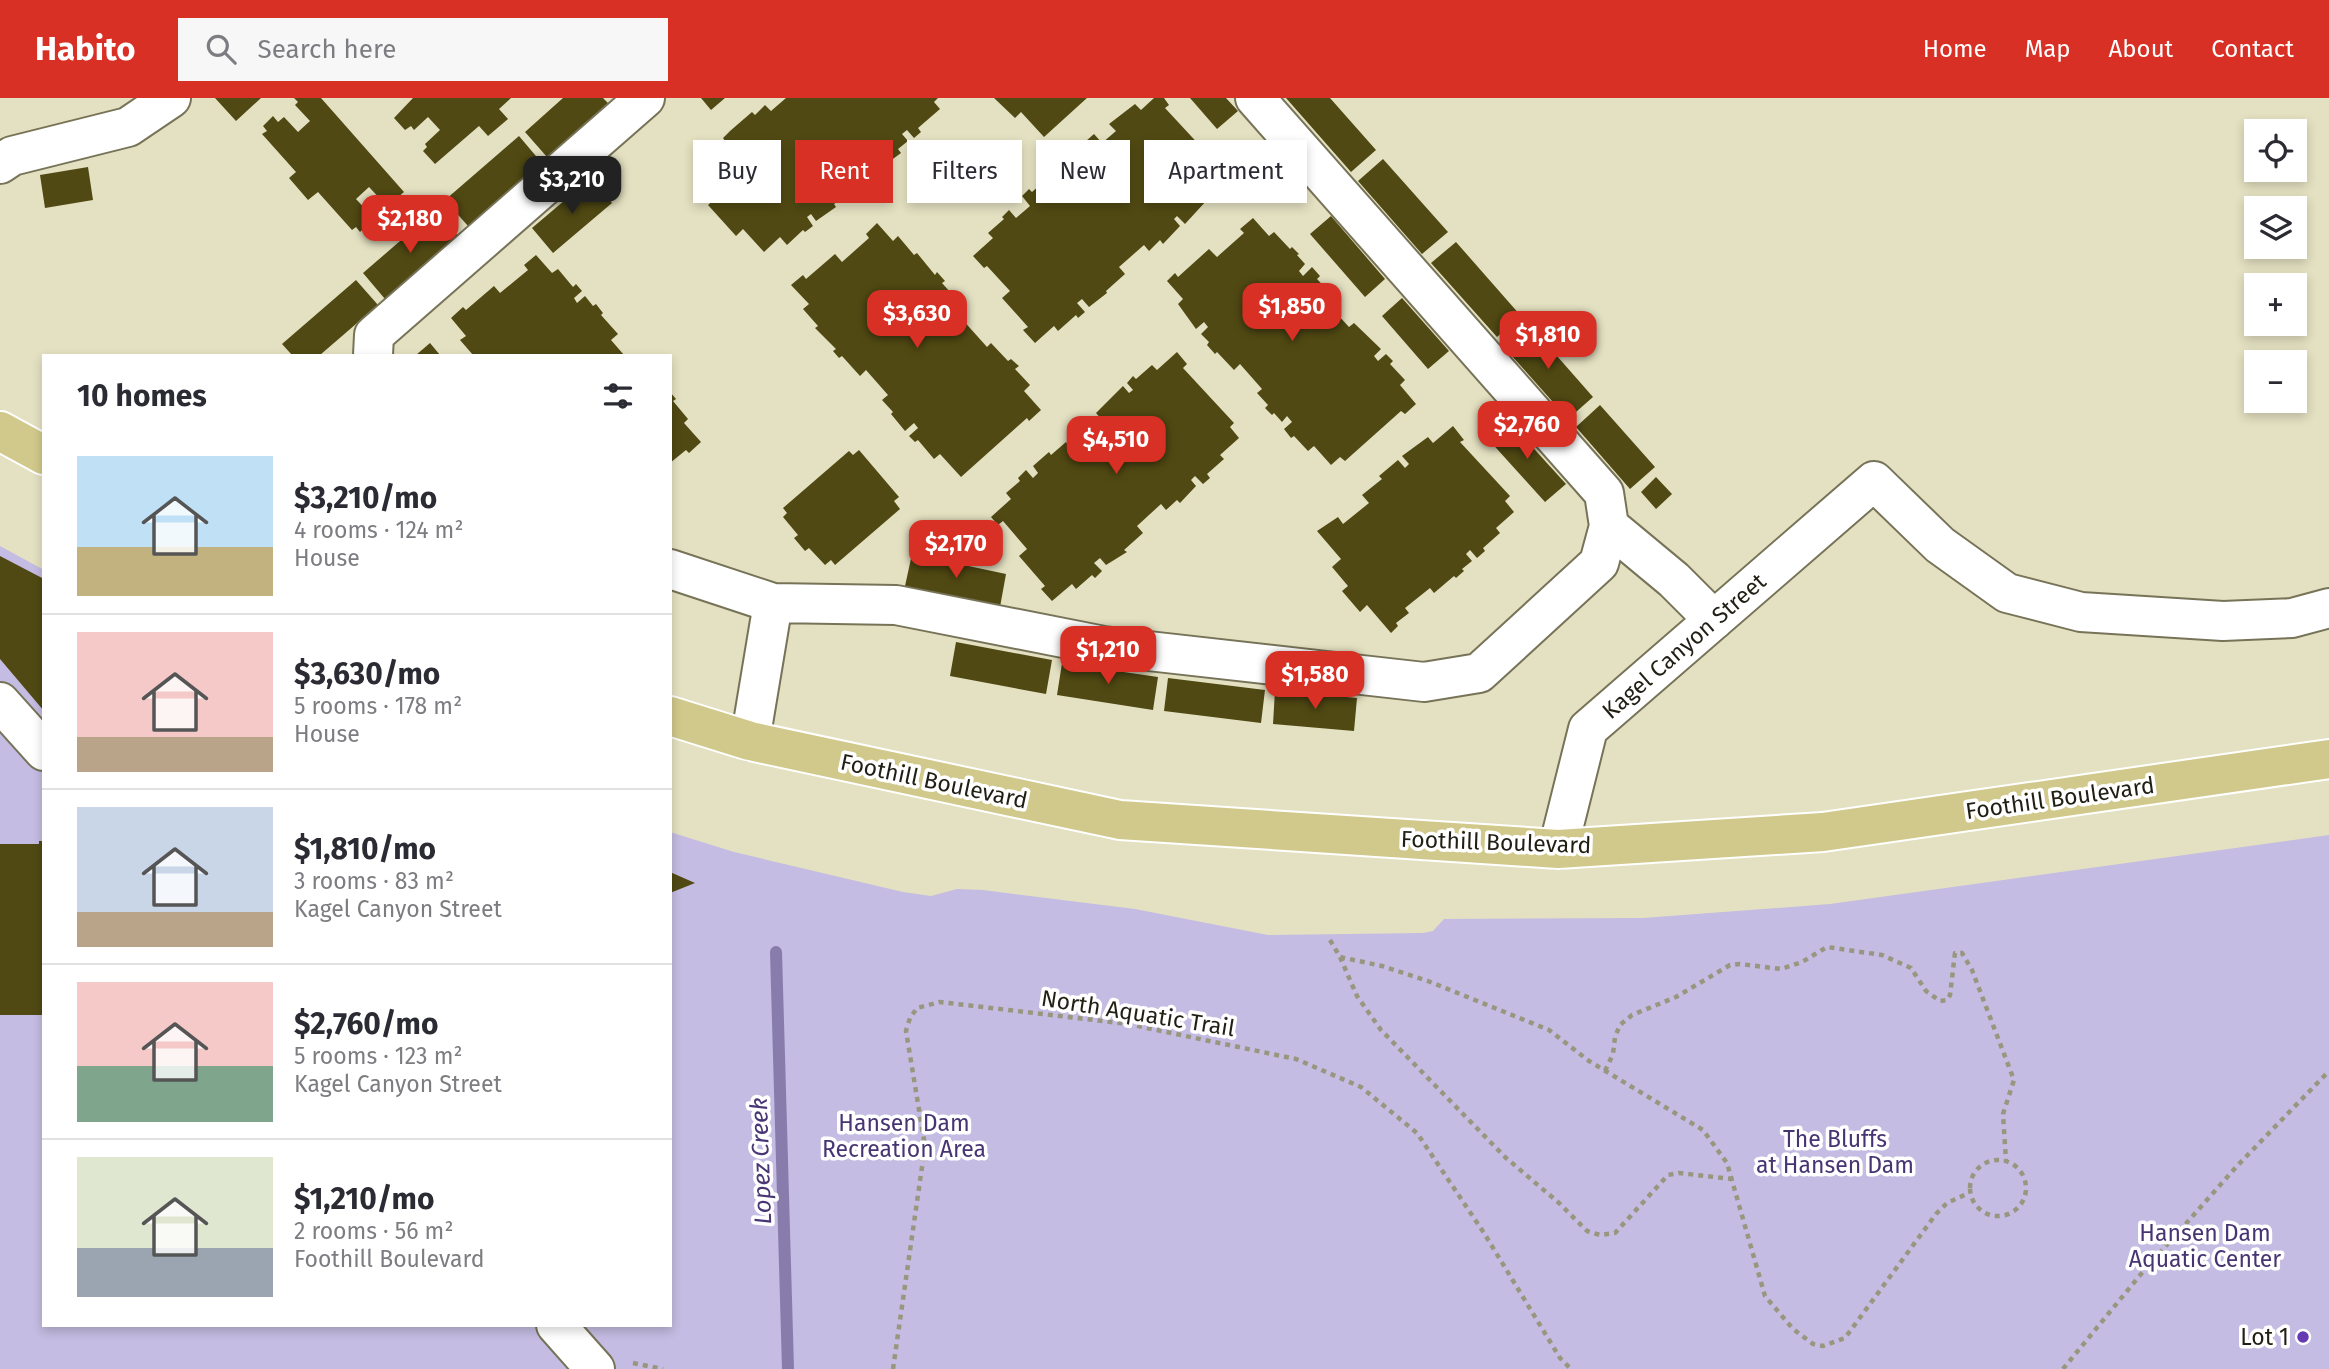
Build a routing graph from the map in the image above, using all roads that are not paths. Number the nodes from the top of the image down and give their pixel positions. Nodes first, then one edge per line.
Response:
1 (171, 98) edge
2 (645, 98) edge
3 (1255, 98) edge
4 (0, 164) edge
5 (373, 354) edge
6 (0, 431) edge
7 (42, 454) edge
8 (1609, 526) junction
9 (672, 570) edge
10 (773, 603) junction
11 (2329, 608) edge
12 (1714, 620) junction
13 (0, 702) edge
14 (672, 717) edge
15 (750, 741) junction
16 (42, 749) edge
17 (2329, 760) edge
18 (1558, 849) junction
19 (558, 1327) edge
20 (595, 1369) edge

1 - 4 street
2 - 5 street
3 - 8 street
6 - 7 main road
8 - 10 street
8 - 12 street
9 - 10 street
10 - 15 street
11 - 12 street, Kagel Canyon Street
12 - 18 street, Kagel Canyon Street
13 - 16 street
14 - 15 main road, Foothill Boulevard
15 - 18 main road, Foothill Boulevard
17 - 18 main road, Foothill Boulevard
19 - 20 street

